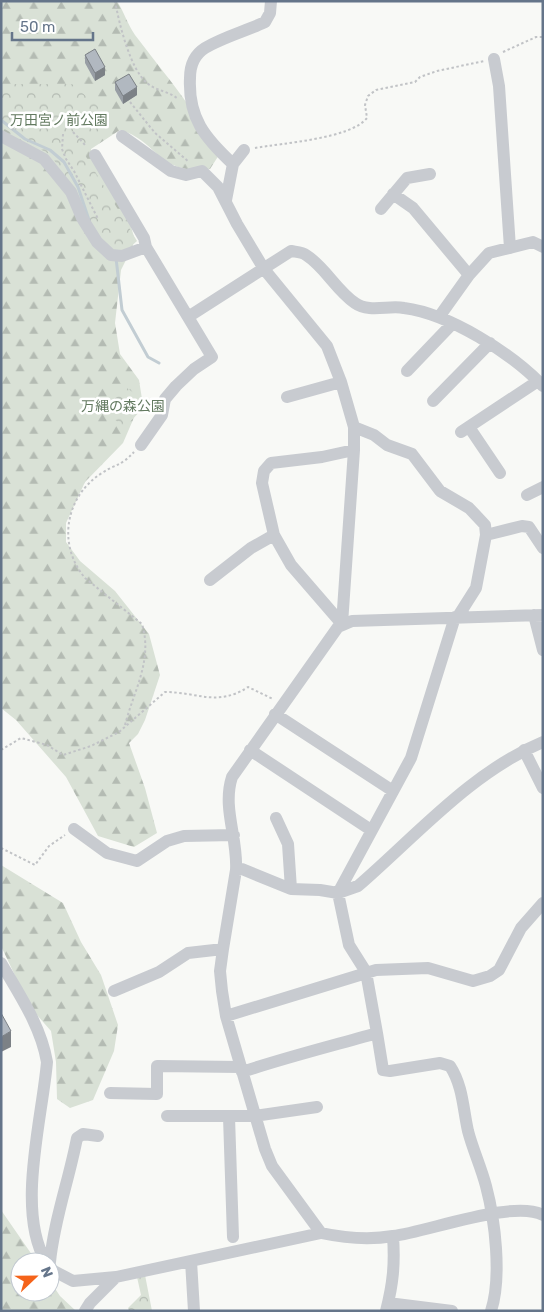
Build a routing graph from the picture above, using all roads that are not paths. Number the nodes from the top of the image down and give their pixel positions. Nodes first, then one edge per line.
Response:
1 (271, 1) edge
2 (494, 59) road end
3 (1, 136) edge
4 (122, 136) dead end
5 (244, 150) road end
6 (95, 154) road end
7 (233, 164) junction
8 (430, 174) dead end
9 (393, 194) junction
10 (226, 200) junction
11 (380, 210) dead end
12 (146, 247) junction
13 (543, 247) edge
14 (510, 248) junction
15 (264, 269) junction
16 (469, 275) junction
17 (188, 317) junction
18 (439, 317) junction
19 (452, 324) junction
20 (490, 343) junction
21 (407, 371) dead end
22 (341, 382) junction
23 (540, 383) edge
24 (287, 397) dead end
25 (433, 401) dead end
26 (354, 427) junction
27 (141, 445) road end
28 (354, 450) junction
29 (500, 474) dead end
30 (543, 487) edge
31 (527, 495) dead end
32 (274, 535) junction
33 (486, 535) junction
34 (543, 548) edge
35 (210, 580) dead end
36 (538, 615) edge
37 (456, 618) junction
38 (342, 624) junction
39 (543, 650) edge
40 (278, 709) junction
41 (543, 742) edge
42 (250, 750) junction
43 (524, 750) junction
44 (543, 788) edge
45 (393, 790) junction
46 (276, 818) dead end
47 (74, 829) road end
48 (371, 830) junction
49 (234, 834) junction
50 (236, 870) junction
51 (291, 889) junction
52 (338, 893) junction
53 (543, 903) edge
54 (223, 949) junction
55 (1, 963) edge
56 (366, 972) junction
57 (114, 991) dead end
58 (226, 1016) junction
59 (376, 1033) junction
60 (241, 1069) junction
61 (110, 1093) dead end
62 (317, 1107) dead end
63 (167, 1116) dead end
64 (254, 1116) junction
65 (229, 1117) junction
66 (98, 1136) dead end
67 (491, 1214) junction
68 (543, 1215) edge
69 (321, 1234) junction
70 (393, 1236) junction
71 (233, 1237) dead end
72 (40, 1252) edge
73 (51, 1252) edge
74 (191, 1261) junction
75 (60, 1275) edge
76 (116, 1277) junction
77 (387, 1307) edge
78 (85, 1311) edge
79 (194, 1311) edge
80 (452, 1311) edge
81 (492, 1311) edge

1 - 7 street
2 - 14 street
3 - 12 street
4 - 10 street
5 - 7 street
6 - 12 street
7 - 10 street
8 - 9 street
9 - 11 street
9 - 16 street
10 - 15 street
12 - 17 street
13 - 14 street
14 - 16 street
15 - 17 street
15 - 18 street
15 - 22 street
16 - 18 street
17 - 27 street
18 - 19 street
19 - 20 street
19 - 21 street
20 - 23 street
20 - 25 street
22 - 24 street
22 - 26 street
23 - 29 street
26 - 28 street
26 - 33 street
28 - 32 street
28 - 38 street
30 - 31 street
32 - 35 street
32 - 38 street
33 - 34 street
33 - 37 street
36 - 37 street
36 - 39 street
37 - 38 street
37 - 45 street
38 - 40 street
40 - 42 street
40 - 45 street
41 - 43 street
42 - 48 street
42 - 49 street
43 - 44 street
43 - 52 street
45 - 48 street
46 - 51 street
47 - 49 street
48 - 52 street
49 - 50 street
50 - 51 street
50 - 54 street
51 - 52 street
52 - 56 street
53 - 56 street
54 - 57 street
54 - 58 street
55 - 72 street
56 - 58 street
56 - 59 street
58 - 60 street
59 - 60 street
59 - 67 street
60 - 61 street
60 - 64 street
62 - 64 street
63 - 65 street
64 - 65 street
64 - 69 street
65 - 71 street
66 - 73 street
67 - 68 street
67 - 70 street
67 - 81 street
69 - 70 street
69 - 74 street
70 - 77 street
74 - 76 street
74 - 79 street
75 - 76 street
76 - 78 street
77 - 80 street

